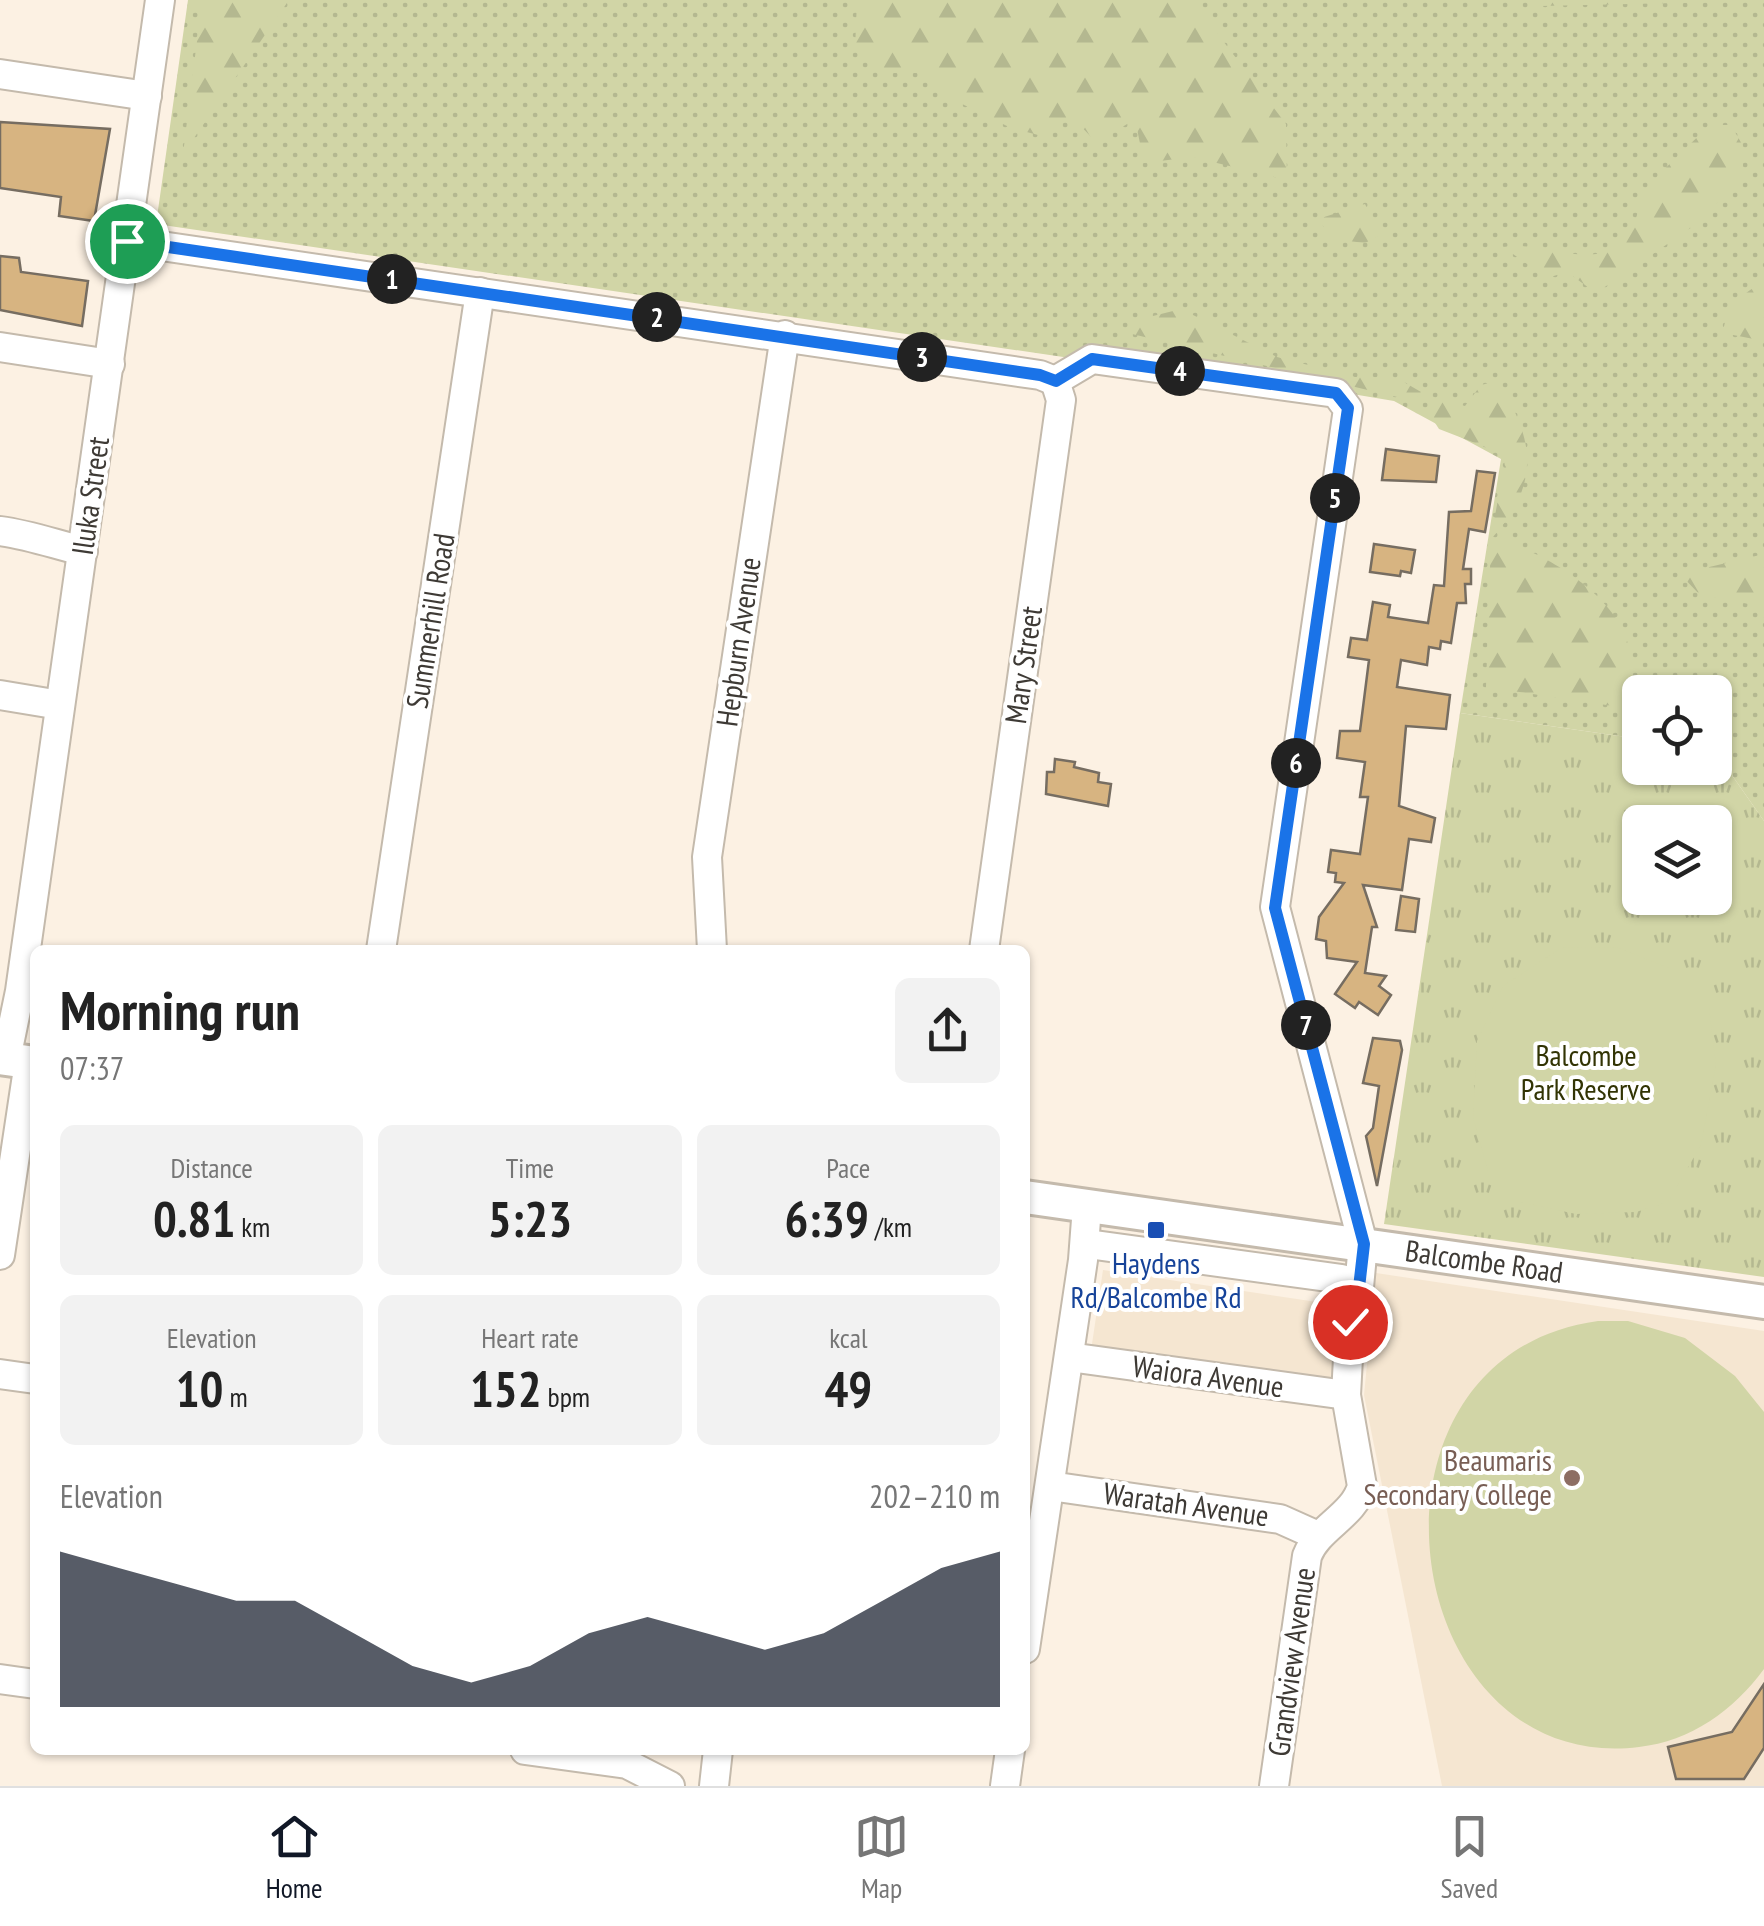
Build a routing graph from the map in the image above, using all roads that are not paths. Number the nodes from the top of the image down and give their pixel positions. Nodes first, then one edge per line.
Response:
1 (160, 0) edge
2 (0, 74) edge
3 (147, 96) junction
4 (127, 241) junction
5 (480, 292) junction
6 (785, 336) junction
7 (0, 347) edge
8 (110, 364) junction
9 (1056, 381) junction
10 (0, 531) edge
11 (83, 551) junction
12 (0, 695) edge
13 (60, 705) junction
14 (382, 945) edge
15 (712, 945) edge
16 (985, 945) edge
17 (17, 1060) edge
18 (1030, 1198) edge
19 (1094, 1207) junction
20 (1354, 1243) junction
21 (1089, 1252) junction
22 (0, 1255) edge
23 (1342, 1279) junction
24 (1764, 1302) edge
25 (1350, 1322) junction
26 (1069, 1356) junction
27 (0, 1374) edge
28 (30, 1378) edge
29 (1346, 1395) junction
30 (1050, 1486) junction
31 (1318, 1536) junction
32 (1030, 1595) edge
33 (0, 1679) edge
34 (30, 1683) edge
35 (561, 1755) edge
36 (717, 1755) edge
37 (1009, 1755) edge
38 (670, 1786) edge
39 (714, 1786) edge
40 (1005, 1786) edge
41 (1274, 1786) edge

1 - 3 street, Iluka Street
2 - 3 street
3 - 4 street, Iluka Street
4 - 5 street
4 - 8 street, Iluka Street
5 - 6 street
5 - 14 street, Summerhill Road
6 - 9 street
6 - 15 street, Hepburn Avenue
7 - 8 street
8 - 11 street, Iluka Street
9 - 16 street, Mary Street
9 - 20 street
10 - 11 street
11 - 13 street, Iluka Street
12 - 13 street
13 - 17 street, Iluka Street
17 - 22 street, Iluka Street
18 - 19 main road, Balcombe Road
19 - 20 main road, Balcombe Road
19 - 21 street
20 - 23 street, Grandview Avenue
20 - 24 main road, Balcombe Road
20 - 25 street, Grandview Avenue
21 - 23 street
21 - 26 street
23 - 25 street, Grandview Avenue
25 - 29 street, Grandview Avenue
26 - 29 street, Waiora Avenue
26 - 30 street
27 - 28 street
29 - 31 street, Grandview Avenue
30 - 31 street, Waratah Avenue
30 - 32 street
31 - 41 street, Grandview Avenue
33 - 34 street
35 - 38 street
36 - 39 street
37 - 40 street

